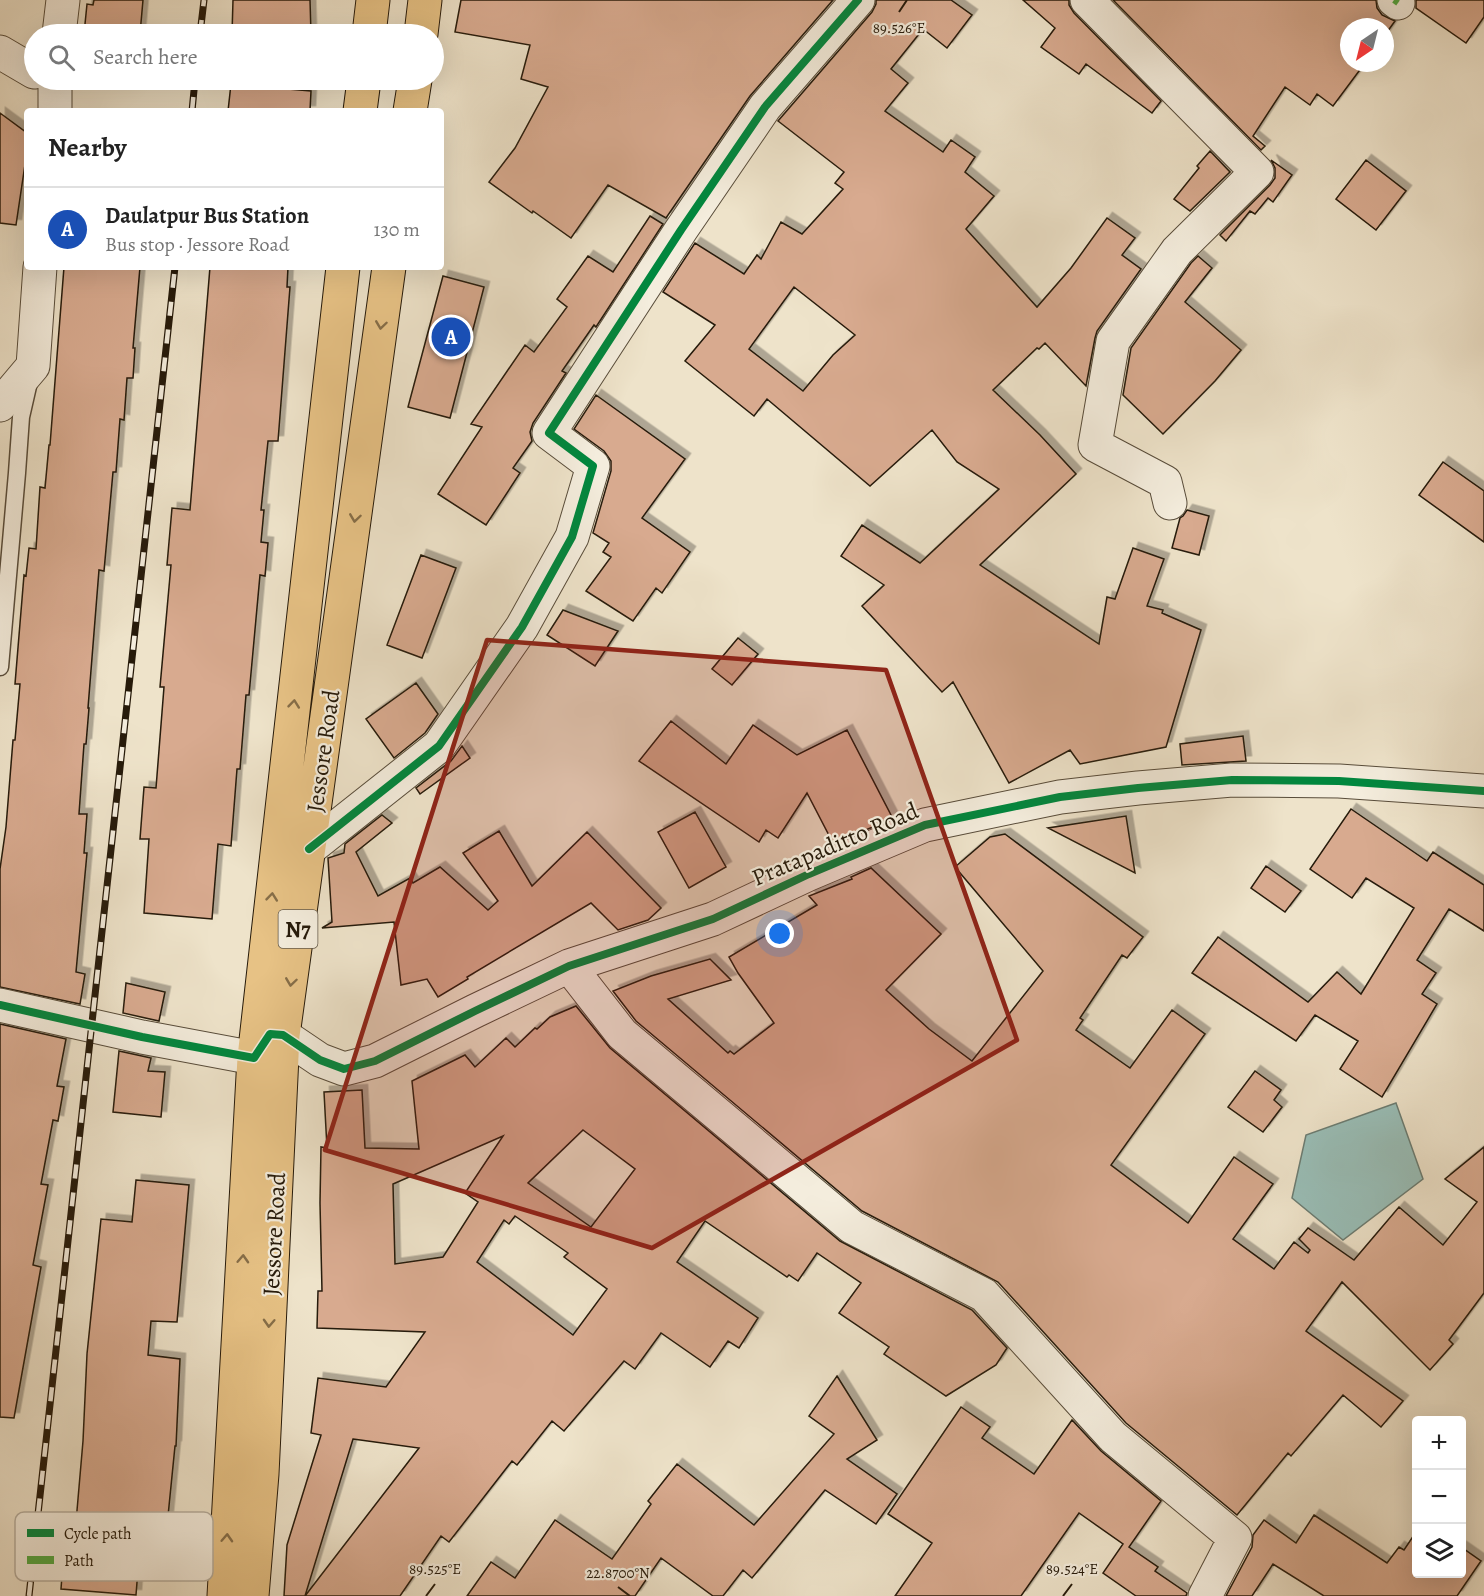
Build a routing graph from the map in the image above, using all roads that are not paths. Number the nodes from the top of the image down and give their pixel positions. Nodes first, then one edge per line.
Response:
1 (63, 0) edge
2 (373, 0) edge
3 (426, 0) edge
4 (858, 0) edge
5 (1087, 0) edge
6 (60, 24) edge
7 (370, 24) edge
8 (422, 24) edge
9 (0, 52) edge
10 (24, 68) edge
11 (363, 90) edge
12 (413, 90) edge
13 (360, 108) edge
14 (410, 108) edge
15 (40, 270) edge
16 (343, 270) edge
17 (389, 270) edge
18 (33, 366) junction
19 (0, 405) edge
20 (1170, 503) dead end
21 (0, 667) edge
22 (1484, 791) edge
23 (309, 849) junction
24 (569, 966) junction
25 (0, 1005) edge
26 (284, 1035) junction
27 (254, 1058) junction
28 (224, 1596) edge
29 (252, 1596) edge
30 (1205, 1596) edge

1 - 6 street
2 - 7 highway
3 - 8 highway
4 - 23 street
5 - 20 street
9 - 10 street
11 - 13 highway
12 - 14 highway
15 - 18 street
27 -> 16 highway, Jessore Road / N7
17 -> 23 highway, Jessore Road / N7
18 - 19 street
18 - 21 lane
22 - 24 street, Pratapaditto Road
23 -> 26 highway, Jessore Road / N7
24 - 26 street, Pratapaditto Road
24 - 30 street
25 - 27 street
26 - 27 street
26 -> 29 highway, Jessore Road / N7
28 -> 27 highway, Jessore Road / N7

